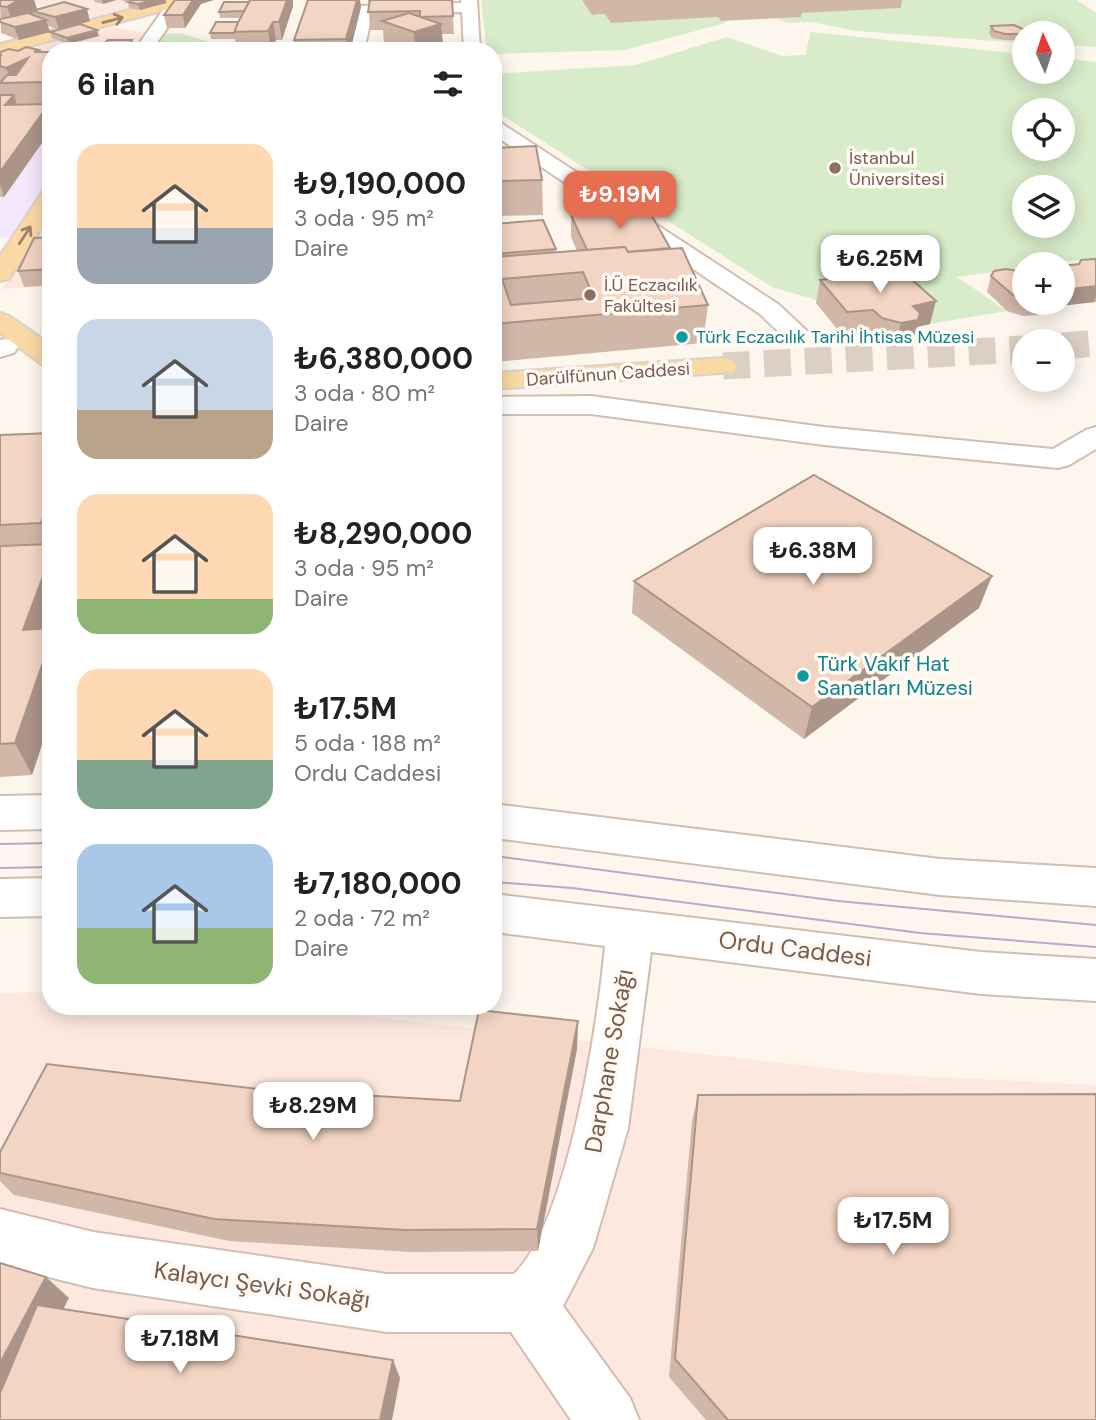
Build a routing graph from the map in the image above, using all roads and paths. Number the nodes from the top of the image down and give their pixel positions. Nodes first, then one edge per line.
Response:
1 (176, 1) edge
2 (470, 4) edge
3 (148, 42) edge
4 (357, 42) edge
5 (472, 42) edge
6 (0, 49) edge
7 (502, 137) edge
8 (42, 210) edge
9 (0, 274) edge
10 (795, 332) dead end
11 (1, 340) edge
12 (42, 355) edge
13 (723, 366) tunnel mouth
14 (42, 370) edge
15 (502, 380) edge
16 (502, 406) edge
17 (1096, 436) edge
18 (42, 812) edge
19 (0, 813) edge
20 (502, 822) edge
21 (1090, 879) edge
22 (42, 897) edge
23 (0, 898) edge
24 (502, 914) edge
25 (629, 928) junction
26 (1096, 980) edge
27 (0, 1237) edge
28 (526, 1303) junction
29 (608, 1420) edge

1 - 3 street
6 -> 1 main road
2 - 4 street
2 - 5 street
7 - 10 street
9 -> 8 main road
11 - 12 main road
11 - 14 main road
13 - 15 main road, Darülfünun Caddesi
16 - 17 street
18 - 19 street
20 - 21 street
22 - 23 street
24 - 25 street, Ordu Caddesi
25 - 26 street, Ordu Caddesi
25 - 28 street, Darphane Sokağı
27 - 28 street, Kalaycı Şevki Sokağı
28 - 29 street

